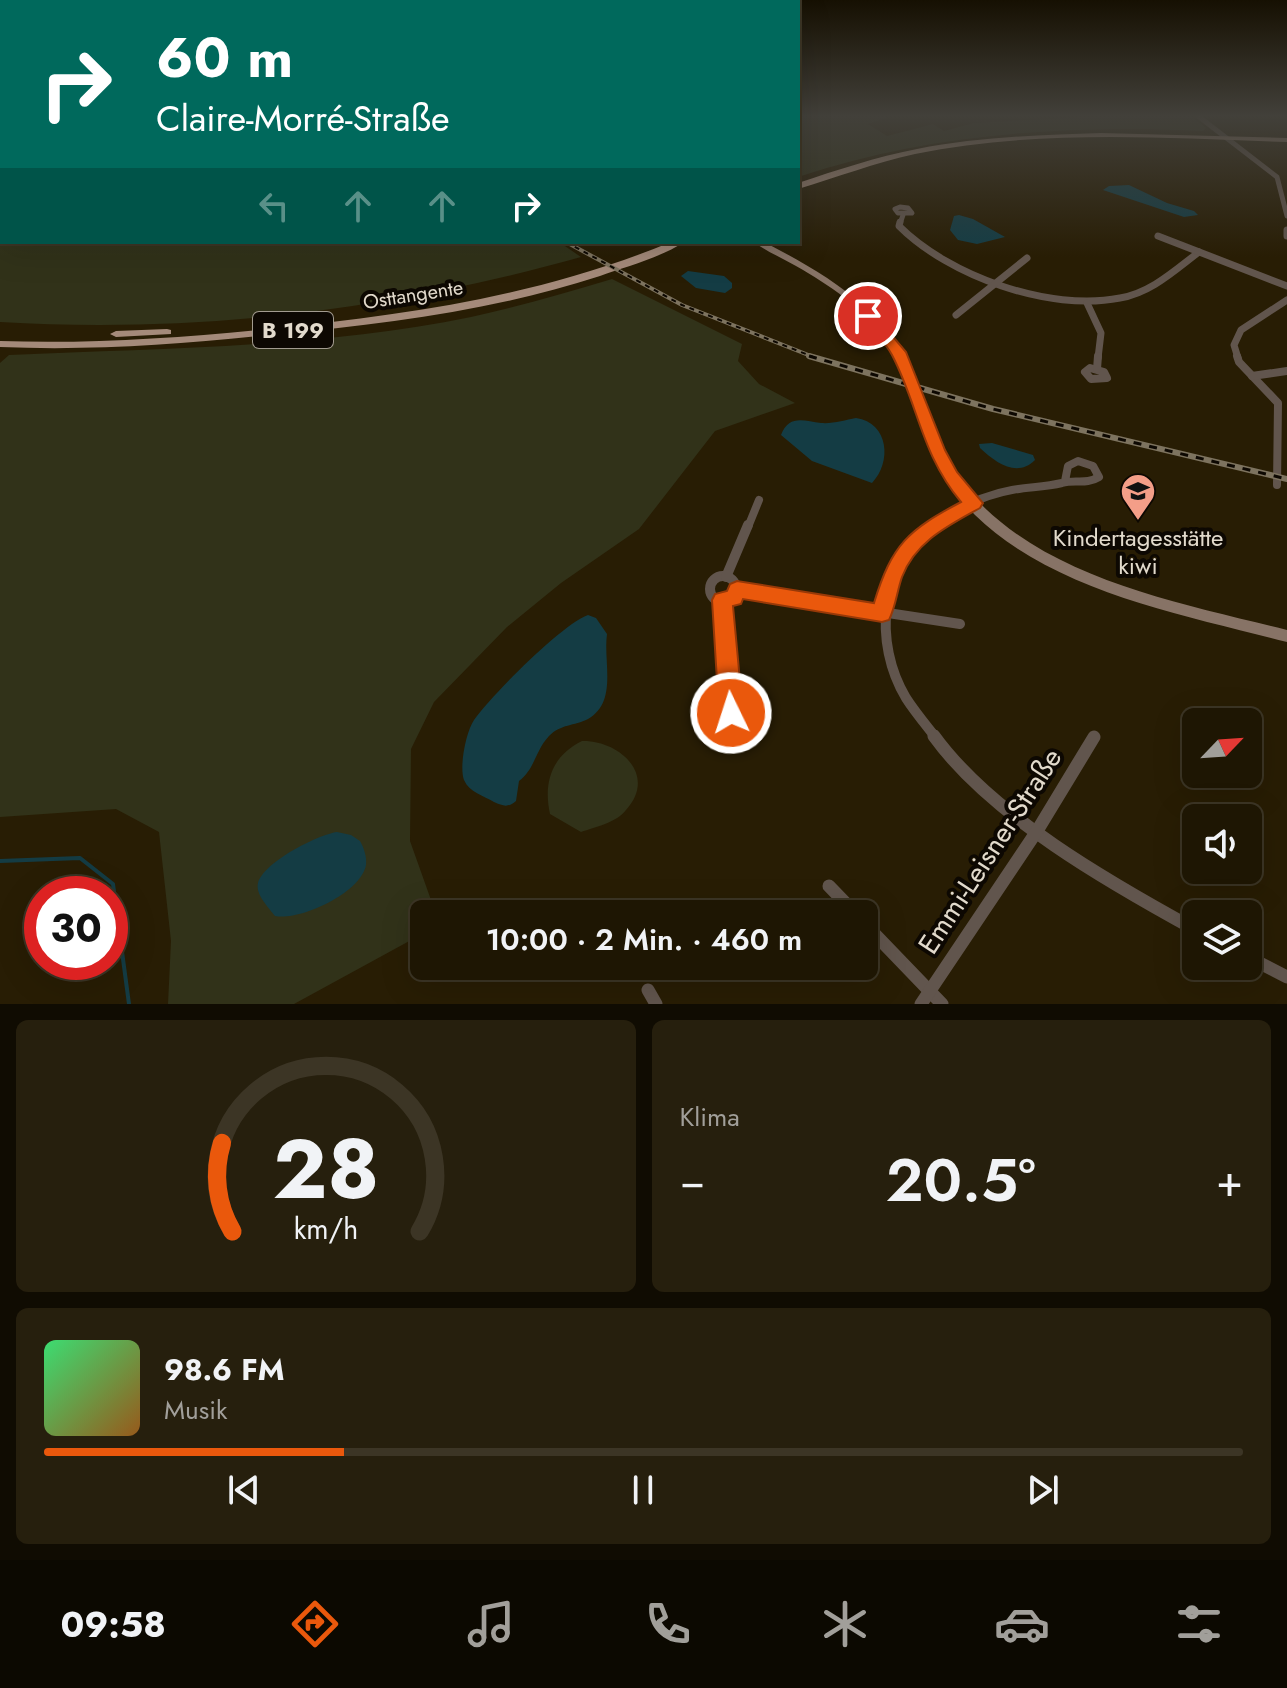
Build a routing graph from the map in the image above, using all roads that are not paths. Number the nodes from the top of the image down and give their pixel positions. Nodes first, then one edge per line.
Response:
1 (853, 163) edge
2 (868, 163) edge
3 (1260, 163) edge
4 (800, 179) edge
5 (800, 185) edge
6 (903, 215) dead end
7 (1287, 216) edge
8 (1158, 236) dead end
9 (651, 244) edge
10 (674, 244) edge
11 (762, 244) edge
12 (1199, 252) junction
13 (1027, 258) dead end
14 (995, 283) junction
15 (1287, 286) edge
16 (1287, 300) edge
17 (1087, 303) junction
18 (956, 315) dead end
19 (0, 335) edge
20 (0, 344) edge
21 (1097, 369) dead end
22 (1287, 371) edge
23 (1252, 376) junction
24 (1272, 395) junction
25 (1287, 399) edge
26 (1065, 481) dead end
27 (1277, 485) dead end
28 (759, 500) dead end
29 (973, 503) junction
30 (726, 577) junction
31 (737, 590) junction
32 (722, 600) junction
33 (882, 613) junction
34 (960, 624) dead end
35 (1287, 636) edge
36 (731, 713) dead end
37 (1094, 737) dead end
38 (1037, 831) junction
39 (829, 886) dead end
40 (842, 900) edge
41 (1182, 922) edge
42 (878, 940) edge
43 (1262, 964) edge
44 (1287, 977) edge
45 (648, 990) dead end
46 (925, 998) edge
47 (656, 1004) edge
48 (942, 1004) edge

1 - 4 main road
2 - 5 main road
3 - 7 street
6 - 14 street
8 - 12 street
9 - 19 main road, Osttangente / B 199
10 - 20 main road, Osttangente / B 199
11 - 29 main road
12 - 15 street
12 - 17 street
13 - 14 street
14 - 17 street
14 - 18 street
16 - 23 street
17 - 21 street
22 - 23 street
23 - 24 street
24 - 25 street
24 - 27 street
26 - 29 street
28 - 30 street
29 - 33 street
29 - 35 main road
30 - 31 street
30 - 32 street
31 - 32 street
31 - 33 street
32 - 36 street
33 - 34 street
33 - 38 street
37 - 38 street, Emmi-Leisner-Straße
38 - 41 street
38 - 46 street, Emmi-Leisner-Straße
39 - 40 street
42 - 46 street, Emmi-Leisner-Straße
43 - 44 street
45 - 47 street
46 - 48 street, Emmi-Leisner-Straße

